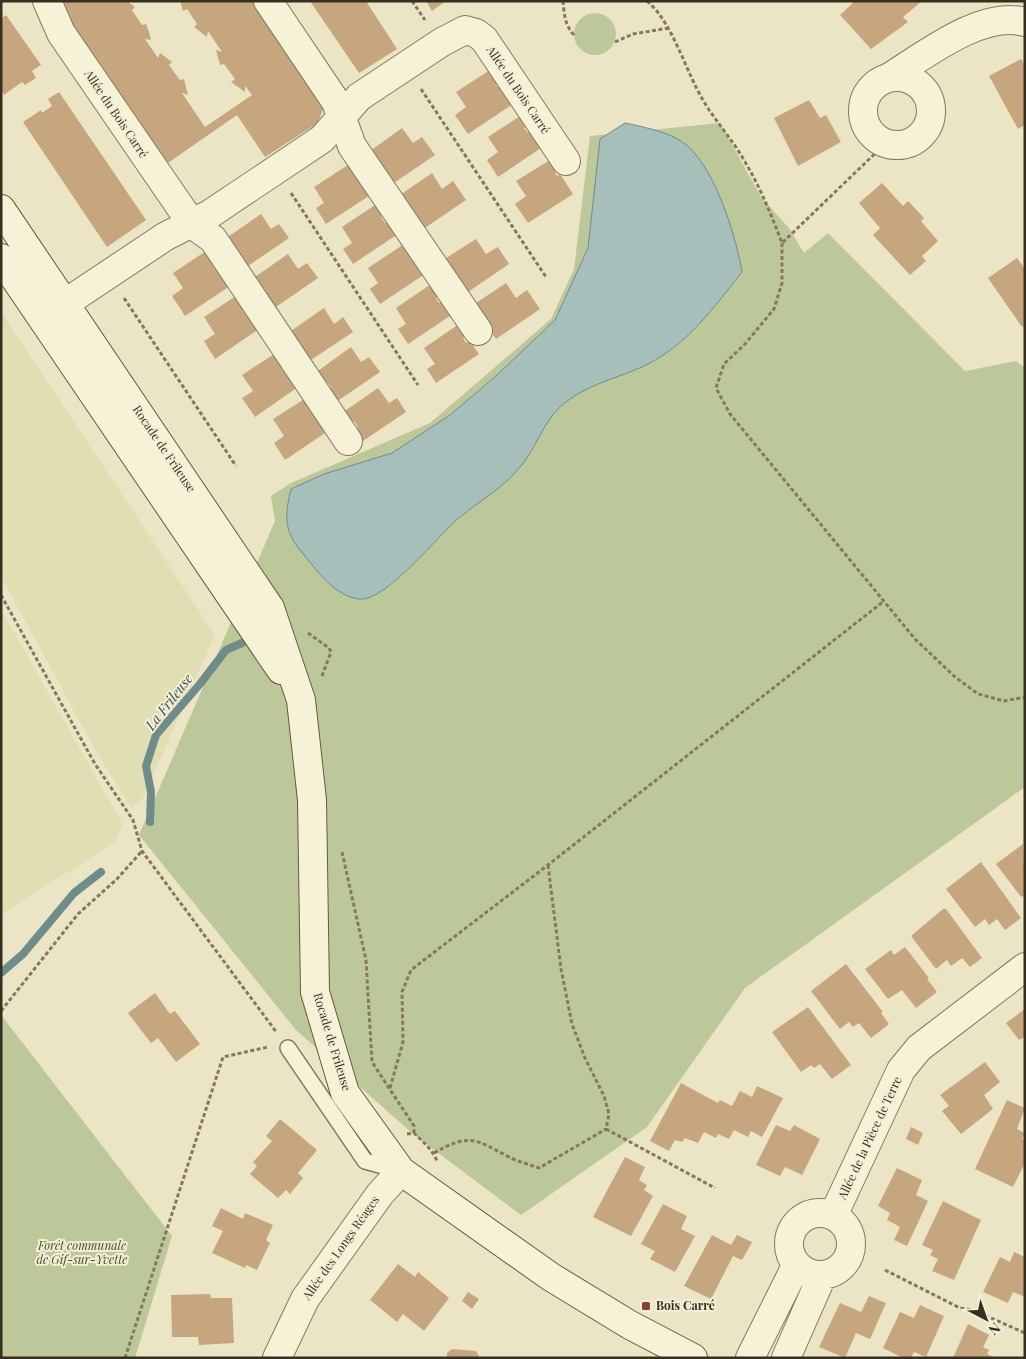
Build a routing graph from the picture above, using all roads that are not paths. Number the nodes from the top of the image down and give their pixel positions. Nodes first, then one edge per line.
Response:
1 (47, 1) edge
2 (268, 1) edge
3 (1025, 22) edge
4 (888, 78) junction
5 (342, 119) junction
6 (566, 161) dead end
7 (1, 209) edge
8 (192, 224) junction
9 (1, 258) edge
10 (65, 303) junction
11 (42, 319) junction
12 (478, 331) dead end
13 (348, 441) dead end
14 (301, 700) junction
15 (1025, 967) edge
16 (288, 1048) road end
17 (400, 1171) junction
18 (833, 1216) junction
19 (796, 1266) junction
20 (822, 1276) junction
21 (277, 1358) edge
22 (693, 1358) edge
23 (750, 1358) edge
24 (786, 1358) edge

1 - 8 street, Allée du Bois Carré
2 - 5 street
3 - 4 street
4 - 4 street
5 - 6 street, Allée du Bois Carré
5 - 8 street, Allée du Bois Carré
5 - 12 street
7 - 10 street, Rocade de Frileuse
8 - 10 street, Allée du Bois Carré
8 - 13 street, Allée du Bois Carré
9 - 11 street, Rocade de Frileuse
10 - 11 street, Allée du Bois Carré
10 - 14 street, Rocade de Frileuse
11 - 14 street, Rocade de Frileuse
14 - 17 street, Rocade de Frileuse
15 - 18 street, Allée de la Pièce de Terre
16 - 17 lane
17 - 21 street, Allée des Longs Réages
17 - 22 street, Rocade de Frileuse
18 - 19 street, Allée de la Pièce de Terre
18 - 20 street, Allée de la Pièce de Terre
19 - 20 street
19 - 23 street
20 - 24 street

